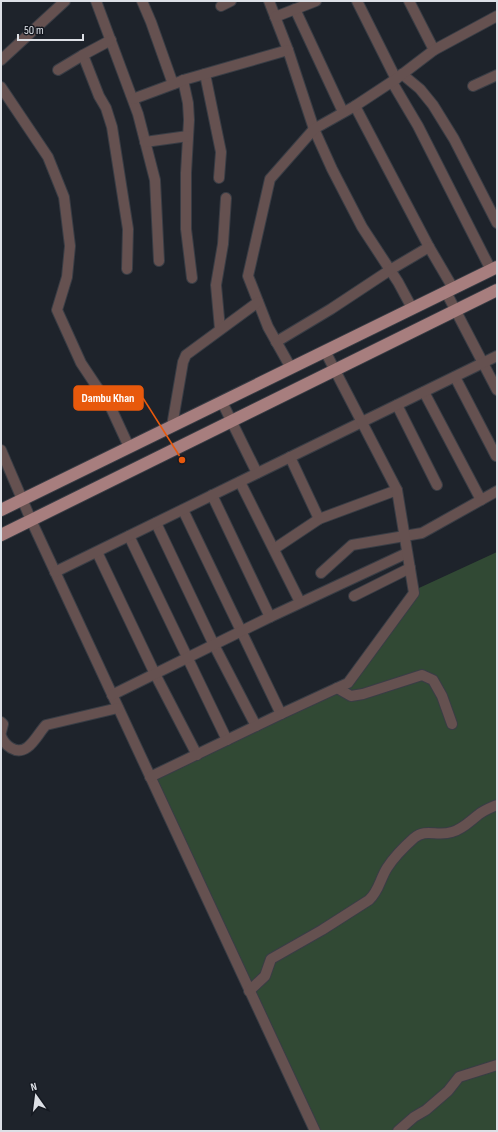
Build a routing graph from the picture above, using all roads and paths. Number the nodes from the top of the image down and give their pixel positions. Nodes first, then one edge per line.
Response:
1 (65, 1) edge
2 (96, 1) edge
3 (142, 1) edge
4 (231, 1) edge
5 (269, 1) edge
6 (314, 1) edge
7 (357, 1) edge
8 (409, 1) edge
9 (221, 6) dead end
10 (295, 9) junction
11 (497, 16) edge
12 (274, 17) junction
13 (111, 40) junction
14 (288, 50) junction
15 (434, 50) junction
16 (83, 55) junction
17 (1, 60) edge
18 (58, 70) dead end
19 (205, 74) junction
20 (497, 75) edge
21 (397, 78) junction
22 (178, 82) junction
23 (473, 86) dead end
24 (1, 87) edge
25 (133, 99) junction
26 (355, 106) junction
27 (343, 112) junction
28 (314, 129) junction
29 (188, 136) junction
30 (145, 142) junction
31 (219, 178) dead end
32 (226, 198) dead end
33 (497, 223) edge
34 (429, 247) junction
35 (159, 261) dead end
36 (494, 268) edge
37 (127, 269) dead end
38 (390, 270) junction
39 (192, 278) dead end
40 (450, 290) junction
41 (497, 290) edge
42 (258, 302) junction
43 (412, 308) junction
44 (455, 310) junction
45 (220, 329) junction
46 (276, 342) junction
47 (325, 351) junction
48 (497, 356) edge
49 (483, 363) junction
50 (291, 368) junction
51 (334, 370) junction
52 (454, 377) junction
53 (497, 390) edge
54 (424, 392) junction
55 (222, 402) junction
56 (397, 405) junction
57 (231, 421) junction
58 (361, 423) junction
59 (172, 426) junction
60 (129, 447) junction
61 (1, 450) edge
62 (496, 456) edge
63 (290, 458) junction
64 (257, 473) junction
65 (240, 482) junction
66 (437, 485) dead end
67 (397, 490) junction
68 (497, 490) edge
69 (212, 496) junction
70 (22, 499) junction
71 (481, 500) junction
72 (1, 510) edge
73 (183, 510) junction
74 (320, 519) junction
75 (31, 520) junction
76 (156, 523) junction
77 (1, 534) edge
78 (129, 536) junction
79 (404, 536) junction
80 (274, 549) junction
81 (97, 552) junction
82 (407, 553) junction
83 (410, 568) junction
84 (55, 572) junction
85 (321, 573) dead end
86 (354, 596) dead end
87 (300, 602) junction
88 (270, 616) junction
89 (241, 631) junction
90 (214, 644) junction
91 (187, 658) junction
92 (155, 674) junction
93 (337, 688) junction
94 (112, 695) junction
95 (118, 708) junction
96 (281, 714) junction
97 (1, 722) edge
98 (452, 724) dead end
99 (256, 726) junction
100 (1, 732) edge
101 (1, 736) edge
102 (227, 740) junction
103 (197, 754) junction
104 (150, 777) junction
105 (497, 805) edge
106 (249, 991) junction
107 (497, 1065) edge
108 (315, 1131) edge
109 (398, 1131) edge

1 - 17 street
2 - 13 street
3 - 22 street
4 - 9 street
5 - 12 street
6 - 10 street
7 - 21 street
8 - 15 street
10 - 12 street
10 - 27 street
11 - 15 street
12 - 14 street
13 - 16 street
13 - 25 street
14 - 19 street
14 - 28 street
15 - 21 street
16 - 18 street
16 - 37 street
19 - 22 street
19 - 31 street
20 - 23 street
21 - 26 street
21 - 33 street
21 - 36 street
22 - 25 street
22 - 29 street
24 - 60 street
25 - 30 street
26 - 27 street
26 - 34 street
27 - 28 street
28 - 38 street
28 - 42 street
29 - 30 street
29 - 39 street
30 - 35 street
32 - 45 street
34 - 38 street
34 - 40 street
36 - 40 main road
38 - 43 street
38 - 46 street
40 - 43 main road
40 - 44 street
41 - 44 main road
42 - 45 street
42 - 46 street
43 - 47 main road
44 - 49 street
44 - 51 main road
45 - 59 street
46 - 50 street
47 - 50 main road
47 - 51 street
48 - 49 street
49 - 52 street
49 - 53 street
50 - 55 main road
51 - 57 main road
51 - 58 street
52 - 54 street
52 - 62 street
54 - 56 street
54 - 71 street
55 - 57 street
55 - 59 main road
56 - 58 street
56 - 66 street
57 - 64 street
57 - 75 main road
58 - 63 street
58 - 67 street
59 - 60 main road
60 - 70 main road
61 - 70 street
63 - 64 street
63 - 74 street
64 - 65 street
65 - 69 street
65 - 80 street
67 - 74 street
67 - 79 street
68 - 71 street
69 - 73 street
69 - 88 street
70 - 72 main road
70 - 75 street
71 - 79 street
73 - 76 street
73 - 89 street
74 - 80 street
75 - 77 main road
75 - 84 street
76 - 78 street
76 - 90 street
78 - 81 street
78 - 91 street
79 - 82 street
79 - 85 street
80 - 87 street
81 - 84 street
81 - 92 street
82 - 83 street
82 - 87 street
83 - 86 street
83 - 93 street
84 - 94 street
87 - 88 street
88 - 89 street
89 - 90 street
89 - 96 street
90 - 91 street
90 - 99 street
91 - 92 street
91 - 102 street
92 - 94 street
92 - 103 street
93 - 96 street
93 - 98 street
94 - 95 street
95 - 101 street
95 - 104 street
96 - 99 street
97 - 100 street
99 - 102 street
102 - 103 street
103 - 104 street
104 - 106 street
105 - 106 street
106 - 108 street
107 - 109 street

